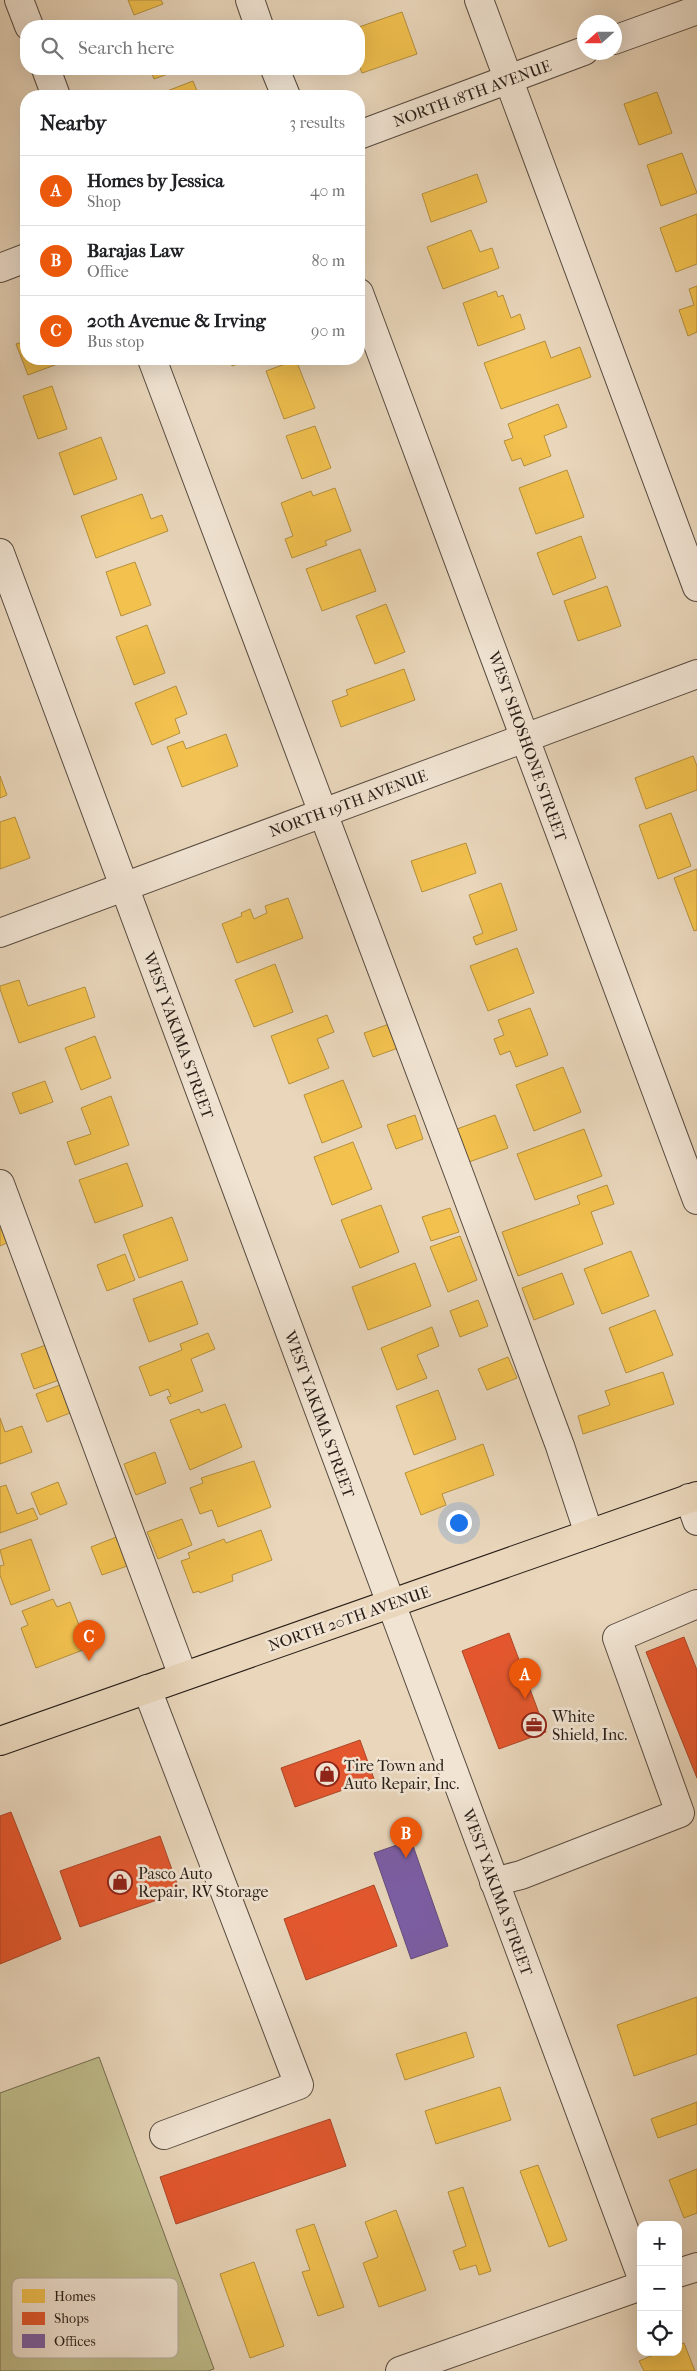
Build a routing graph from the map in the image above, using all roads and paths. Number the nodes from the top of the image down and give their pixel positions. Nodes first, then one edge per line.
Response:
1 (19, 0) edge
2 (250, 0) edge
3 (478, 0) edge
4 (697, 10) edge
5 (27, 20) edge
6 (258, 20) edge
7 (622, 37) edge
8 (577, 54) edge
9 (48, 75) edge
10 (277, 75) edge
11 (509, 80) junction
12 (54, 90) edge
13 (284, 90) edge
14 (365, 133) edge
15 (20, 260) edge
16 (0, 268) edge
17 (365, 309) edge
18 (154, 365) edge
19 (0, 553) edge
20 (697, 587) edge
21 (697, 674) edge
22 (525, 738) junction
23 (323, 813) junction
24 (124, 887) junction
25 (0, 933) edge
26 (0, 1184) edge
27 (697, 1200) edge
28 (694, 1505) edge
29 (589, 1534) junction
30 (391, 1603) junction
31 (697, 1604) edge
32 (183, 1676) junction
33 (147, 1689) junction
34 (0, 1741) edge
35 (688, 1814) edge
36 (494, 1882) junction
37 (164, 2135) dead end
38 (638, 2266) edge
39 (697, 2267) edge
40 (682, 2272) edge
41 (637, 2287) edge
42 (400, 2371) edge

1 - 5 street
2 - 6 street
3 - 11 street
4 - 7 street
8 - 11 street, NORTH 18TH AVENUE
9 - 12 street
10 - 13 street
11 - 14 street, NORTH 18TH AVENUE
11 - 20 street
15 - 16 street
17 - 22 street, WEST SHOSHONE STREET
18 - 23 street
19 - 24 street, WEST YAKIMA STREET
21 - 22 street, NORTH 19TH AVENUE
22 - 23 street, NORTH 19TH AVENUE
22 - 27 street, WEST SHOSHONE STREET
23 - 24 street, NORTH 19TH AVENUE
23 - 29 street
24 - 25 street, NORTH 19TH AVENUE
24 - 30 street, WEST YAKIMA STREET
26 - 32 street
28 - 29 main road, NORTH 20TH AVENUE
29 - 30 main road, NORTH 20TH AVENUE
30 - 32 main road, NORTH 20TH AVENUE
30 - 36 street, WEST YAKIMA STREET
31 - 35 street
32 - 33 main road, NORTH 20TH AVENUE
33 - 34 main road, NORTH 20TH AVENUE
33 - 37 street
35 - 36 street
36 - 38 street, WEST YAKIMA STREET
39 - 40 street
41 - 42 street

